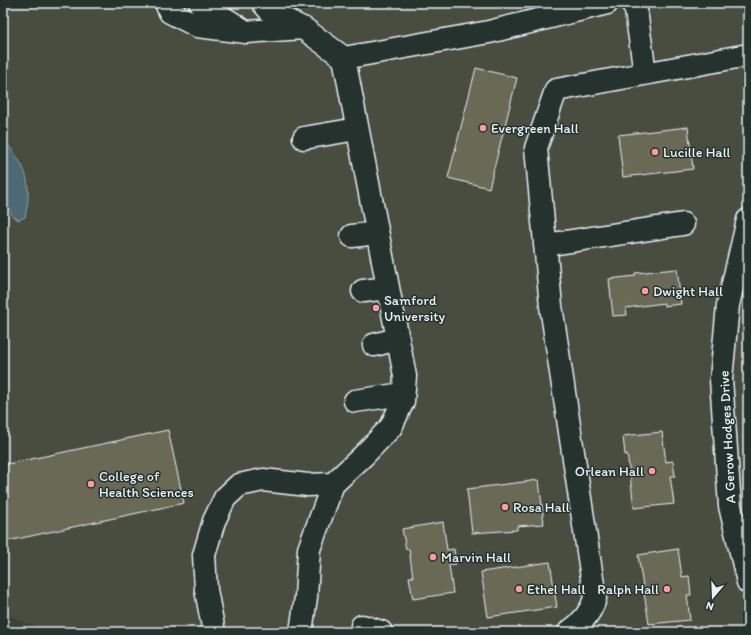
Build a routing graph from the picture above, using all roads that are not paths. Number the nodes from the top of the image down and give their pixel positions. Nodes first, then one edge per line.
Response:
1 (166, 3) edge
2 (200, 3) edge
3 (263, 3) edge
4 (607, 3) edge
5 (632, 3) edge
6 (303, 28) junction
7 (246, 32) junction
8 (748, 55) edge
9 (344, 58) junction
10 (645, 73) junction
11 (357, 129) junction
12 (304, 138) dead end
13 (748, 220) edge
14 (683, 224) dead end
15 (377, 233) junction
16 (352, 236) dead end
17 (545, 245) junction
18 (388, 288) junction
19 (363, 291) dead end
20 (398, 339) junction
21 (374, 345) dead end
22 (403, 394) junction
23 (355, 401) dead end
24 (333, 484) junction
25 (748, 582) edge
26 (214, 632) edge
27 (301, 632) edge
28 (361, 632) edge
29 (381, 632) edge
30 (569, 632) edge

1 - 7 street
2 - 7 street
3 - 6 street
4 - 9 street
5 - 10 street
6 - 7 street
6 - 9 street
8 - 10 street
9 - 11 street
10 - 17 street
11 - 12 street
11 - 15 street
13 - 25 street, A Gerow Hodges Drive
14 - 17 street
15 - 16 street
15 - 18 street
17 - 30 street
18 - 19 street
18 - 20 street
20 - 21 street
20 - 22 street
22 - 23 street
22 - 24 street
24 - 26 street
24 - 27 street
28 - 29 street

